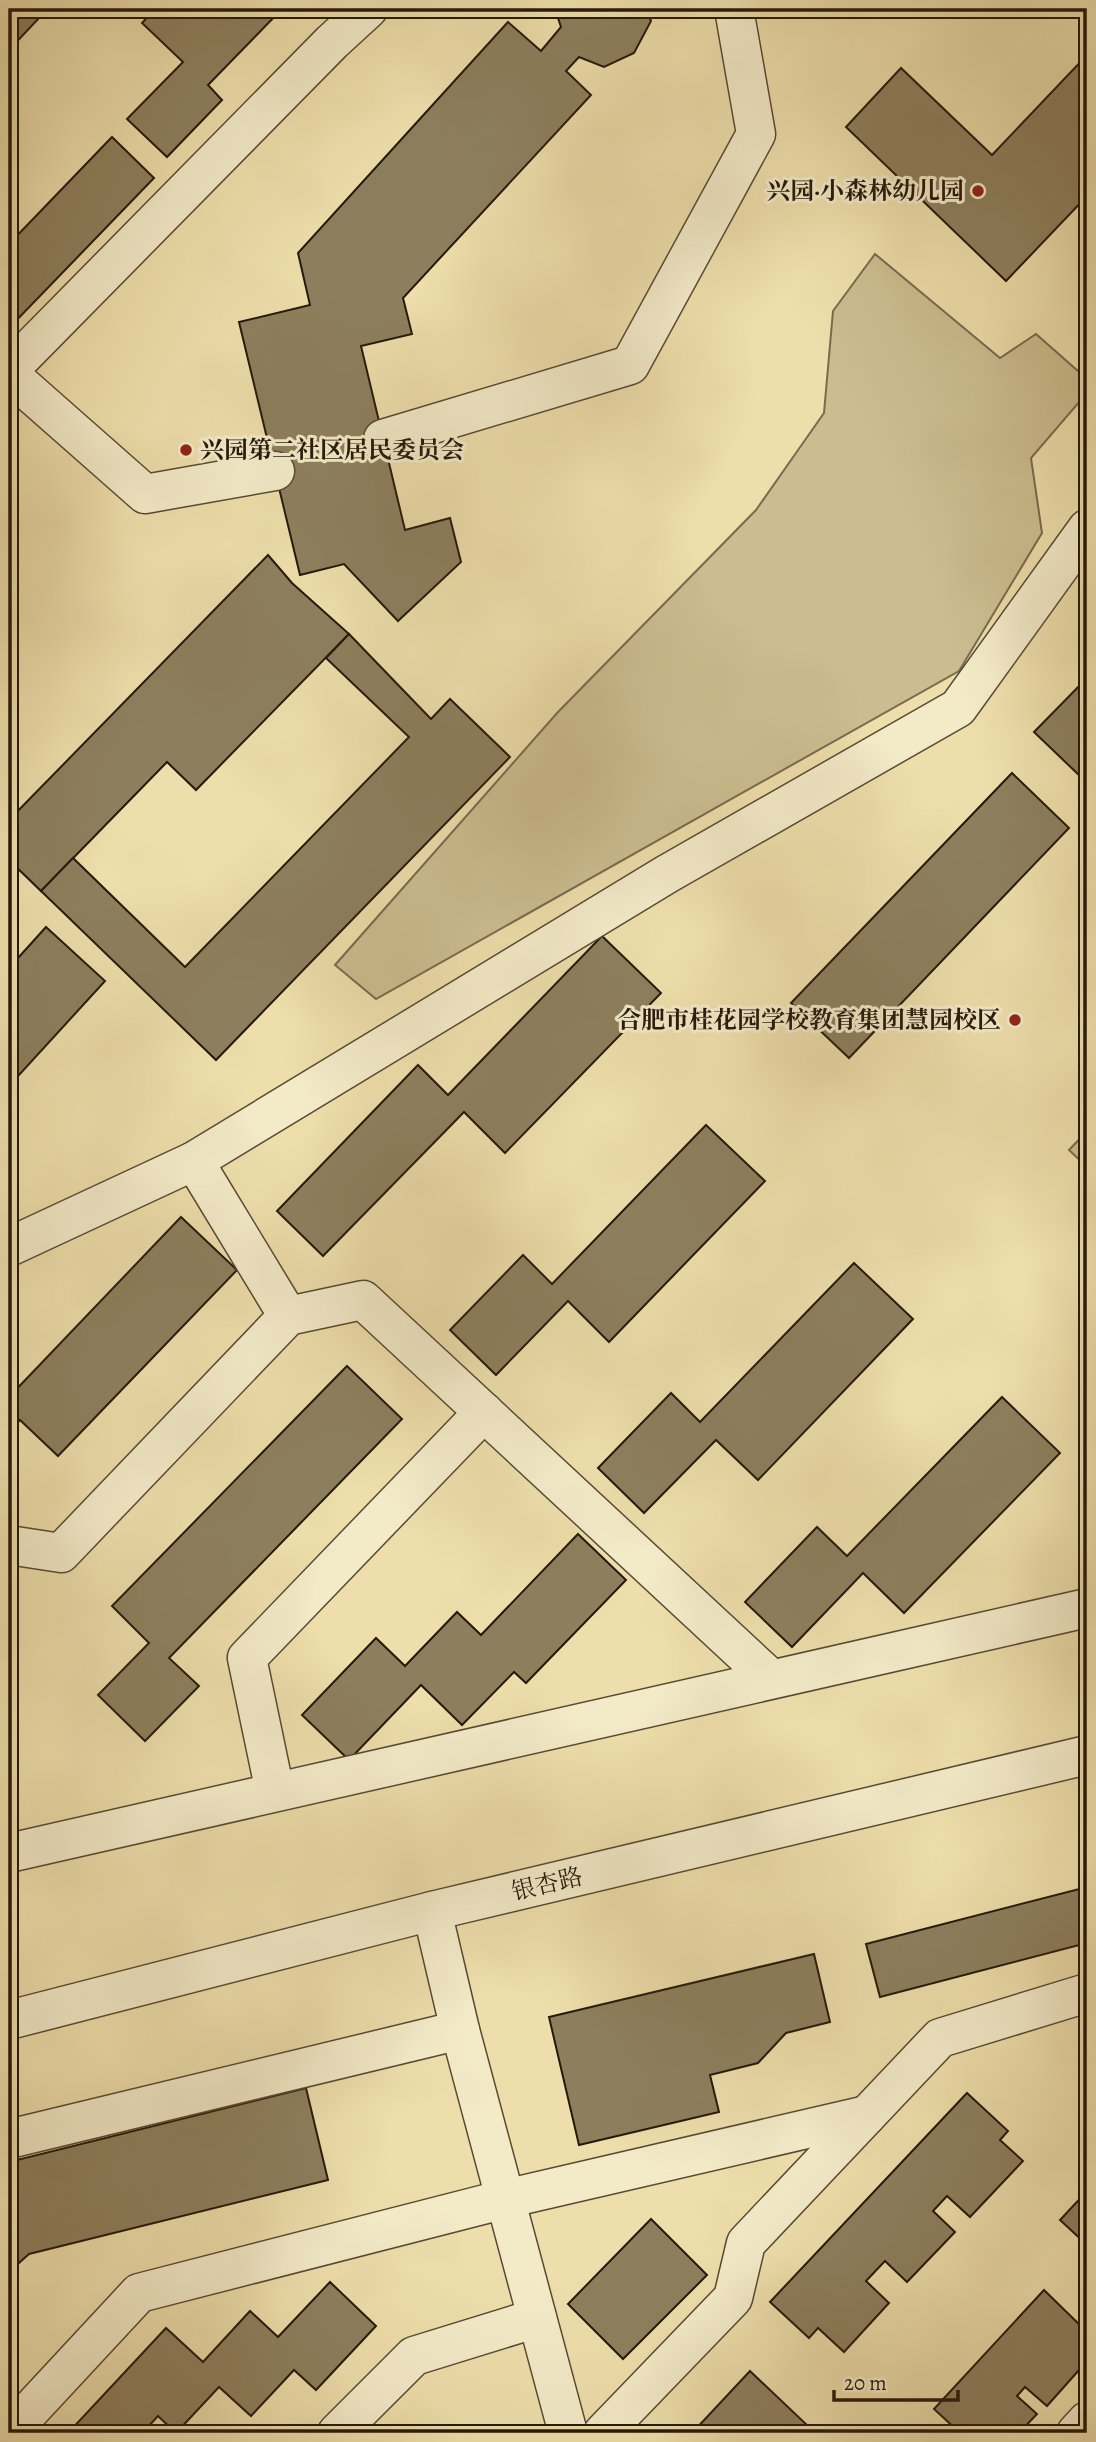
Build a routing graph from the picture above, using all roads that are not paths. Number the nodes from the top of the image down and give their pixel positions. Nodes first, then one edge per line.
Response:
1 (368, 9) edge
2 (734, 9) edge
3 (9, 372) edge
4 (383, 439) dead end
5 (275, 471) dead end
6 (1087, 529) edge
7 (194, 1161) junction
8 (9, 1247) edge
9 (288, 1316) junction
10 (484, 1412) junction
11 (9, 1545) edge
12 (1087, 1608) edge
13 (771, 1679) junction
14 (1087, 1755) edge
15 (275, 1792) junction
16 (9, 1853) edge
17 (432, 1911) junction
18 (1087, 1993) edge
19 (9, 2020) edge
20 (460, 2030) junction
21 (867, 2115) junction
22 (9, 2139) edge
23 (505, 2199) junction
24 (537, 2318) junction
25 (1087, 2421) edge
26 (9, 2433) edge
27 (337, 2433) edge
28 (568, 2433) edge
29 (603, 2433) edge
30 (1076, 2433) edge

1 - 3 street
2 - 4 street
3 - 5 street
6 - 7 street
7 - 8 street
7 - 9 street
9 - 10 street
9 - 11 street
10 - 13 street
10 - 15 street
12 - 13 street
13 - 15 street
14 - 17 street, 银杏路
15 - 16 street
17 - 19 street, 银杏路
17 - 20 street
18 - 21 street
20 - 22 street
20 - 23 street
21 - 23 street
21 - 29 street
23 - 24 street
23 - 26 street
24 - 27 street
24 - 28 street
25 - 30 street

